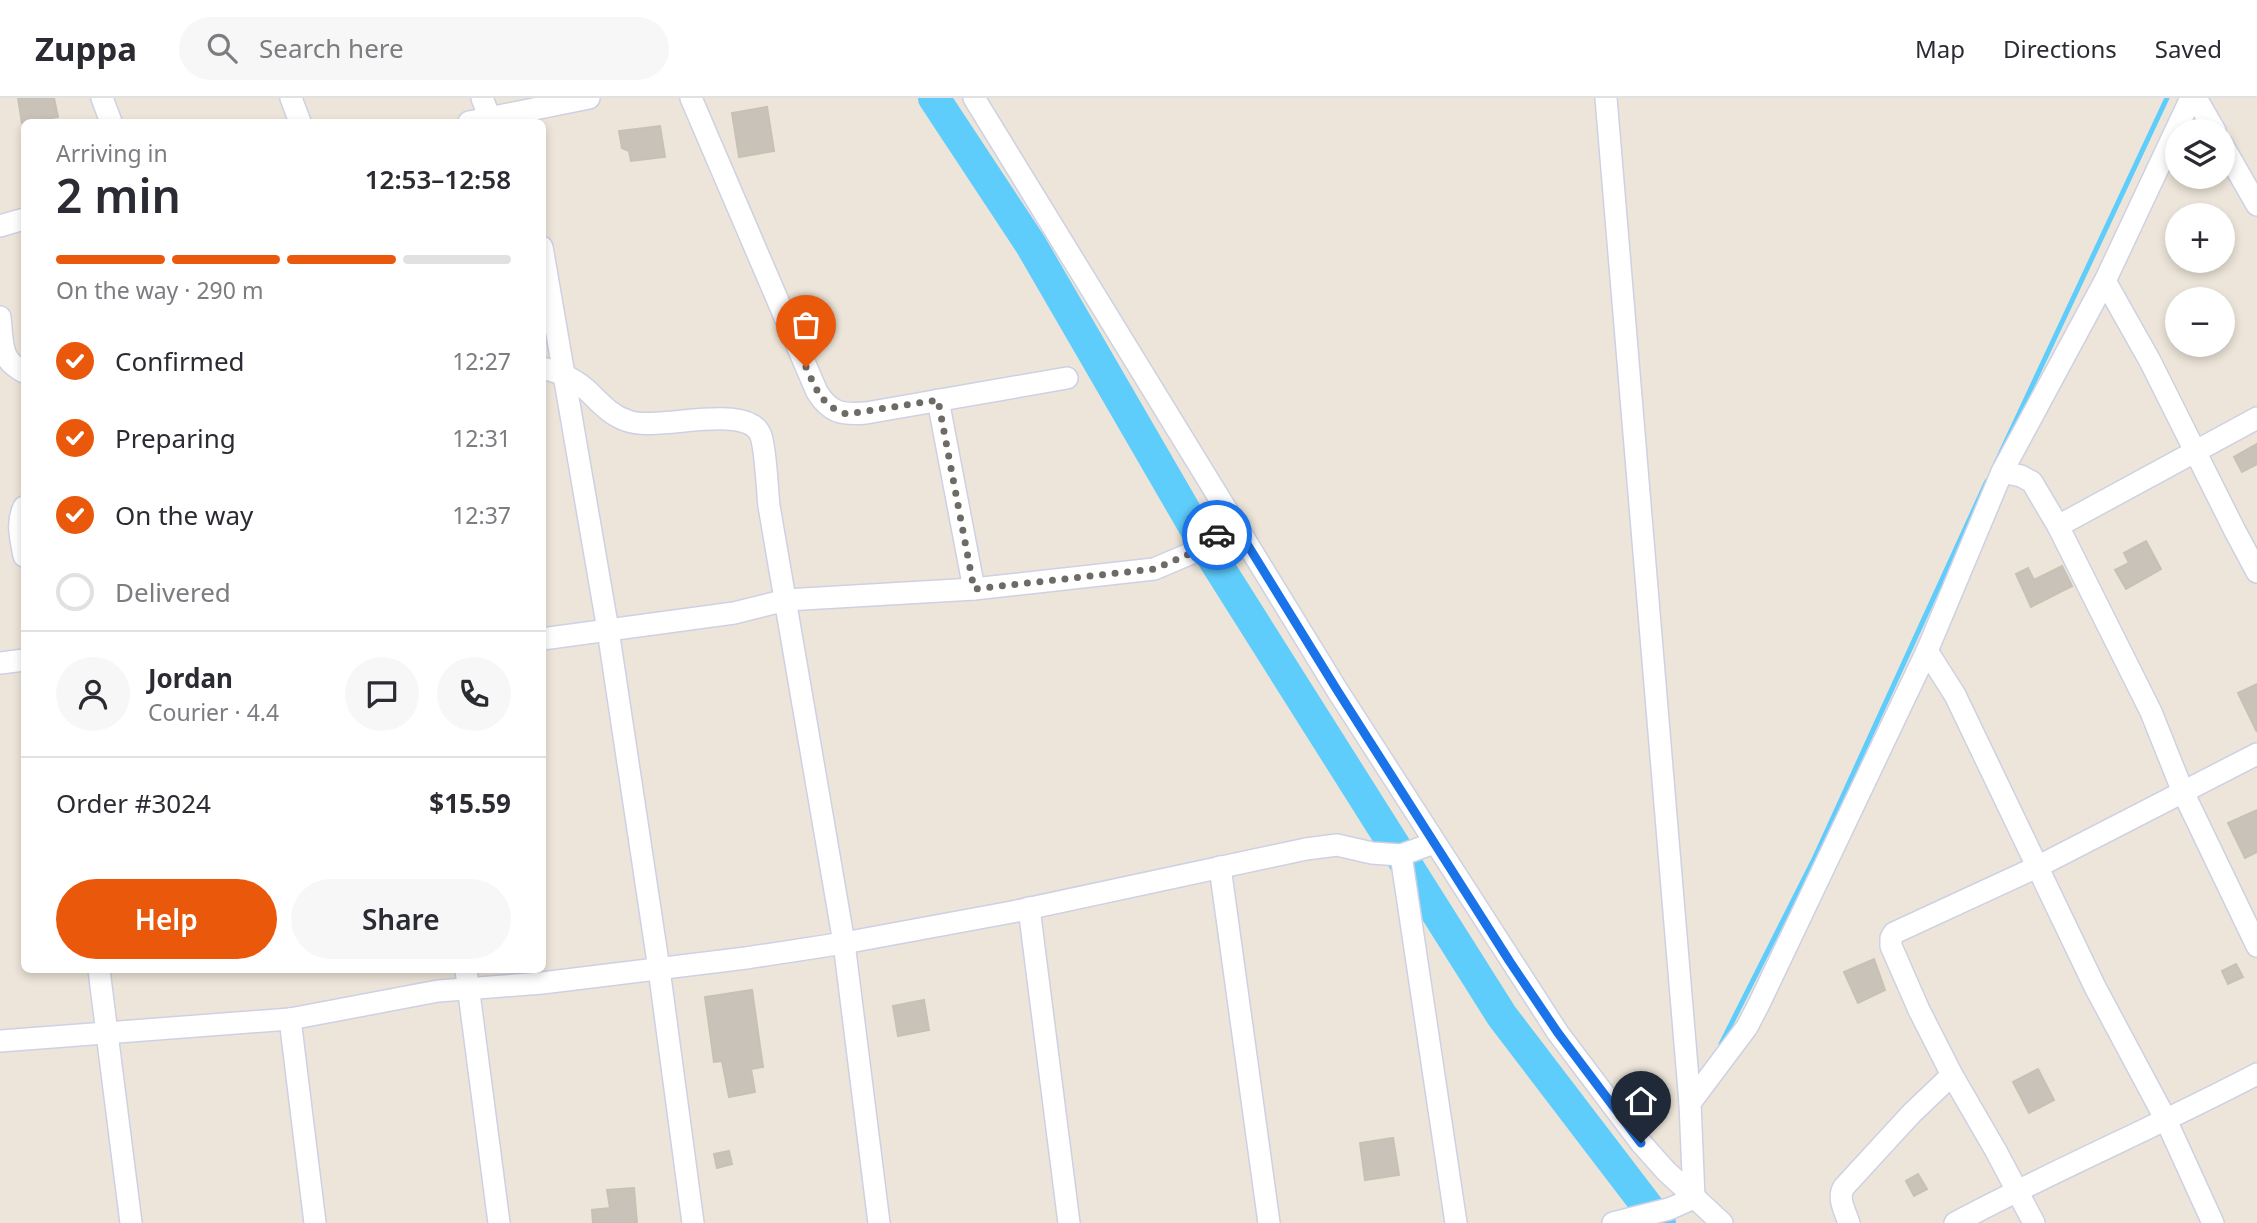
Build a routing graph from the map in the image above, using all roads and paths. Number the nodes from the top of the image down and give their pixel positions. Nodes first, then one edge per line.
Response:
1 (102, 98) edge
2 (291, 98) edge
3 (482, 98) edge
4 (589, 98) edge
5 (691, 98) edge
6 (974, 98) edge
7 (1606, 98) edge
8 (2193, 98) edge
9 (490, 118) junction
10 (110, 119) edge
11 (299, 119) edge
12 (485, 119) edge
13 (2207, 119) edge
14 (2235, 167) edge
15 (2257, 205) edge
16 (21, 220) edge
17 (0, 226) edge
18 (546, 270) edge
19 (2105, 281) junction
20 (0, 317) edge
21 (546, 369) edge
22 (21, 371) edge
23 (564, 375) junction
24 (1067, 378) dead end
25 (938, 400) junction
26 (2257, 418) edge
27 (2195, 451) junction
28 (2002, 472) junction
29 (15, 514) edge
30 (1231, 518) junction
31 (2058, 526) junction
32 (21, 539) edge
33 (2257, 572) edge
34 (974, 589) junction
35 (786, 600) junction
36 (608, 630) junction
37 (546, 638) edge
38 (1927, 651) junction
39 (21, 660) edge
40 (0, 663) edge
41 (2257, 754) edge
42 (2183, 792) junction
43 (1434, 843) junction
44 (1401, 855) junction
45 (1220, 867) junction
46 (2037, 867) junction
47 (1030, 908) junction
48 (844, 943) junction
49 (2257, 946) edge
50 (659, 969) junction
51 (99, 973) edge
52 (467, 979) edge
53 (290, 1019) junction
54 (107, 1034) junction
55 (0, 1041) edge
56 (2257, 1073) edge
57 (1952, 1075) junction
58 (1690, 1103) junction
59 (2166, 1120) junction
60 (2017, 1190) junction
61 (1694, 1198) junction
62 (131, 1223) edge
63 (315, 1223) edge
64 (499, 1223) edge
65 (693, 1223) edge
66 (879, 1223) edge
67 (1069, 1223) edge
68 (1269, 1223) edge
69 (1456, 1223) edge
70 (1613, 1223) edge
71 (1722, 1223) edge
72 (1849, 1223) edge
73 (1955, 1223) edge
74 (2034, 1223) edge
75 (2213, 1223) edge

1 - 10 street
2 - 11 street
3 - 9 street
4 - 9 street
5 - 25 street
6 - 30 street
7 - 58 street
8 - 13 street
8 - 19 street
9 - 12 street
14 - 15 street
16 - 17 street
18 - 23 street
19 - 27 street
19 - 28 street
20 - 22 street
21 - 23 street
23 - 35 street
23 - 36 street
24 - 25 street
25 - 34 street
26 - 27 street
27 - 31 street
27 - 33 street
28 - 31 street
28 - 38 street
29 - 32 street
30 - 34 street
30 - 43 street
31 - 42 street
34 - 35 street
35 - 36 street
35 - 48 street
36 - 37 street
36 - 50 street
38 - 46 street
38 - 58 street
39 - 40 street
41 - 42 street
42 - 46 street
42 - 49 street
43 - 44 street
43 - 61 street
44 - 45 street
44 - 69 street
45 - 47 street
45 - 68 street
46 - 57 street
46 - 59 street
47 - 48 street
47 - 67 street
48 - 50 street
48 - 66 street
50 - 52 street
50 - 65 street
51 - 54 street
52 - 53 street
52 - 64 street
53 - 54 street
53 - 63 street
54 - 55 street
54 - 62 street
56 - 59 street
57 - 60 street
57 - 72 street
58 - 61 street
59 - 60 street
59 - 75 street
60 - 73 street
60 - 74 street
61 - 70 street
61 - 71 street

